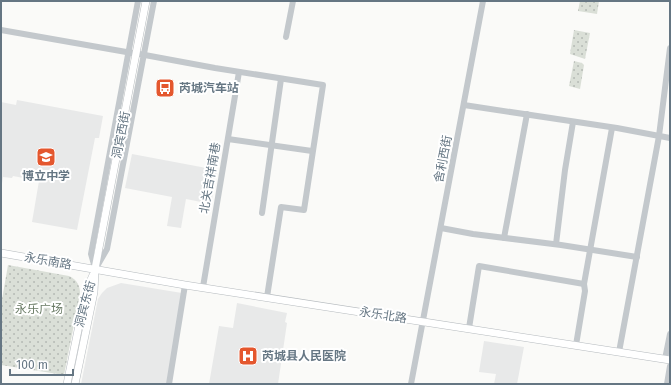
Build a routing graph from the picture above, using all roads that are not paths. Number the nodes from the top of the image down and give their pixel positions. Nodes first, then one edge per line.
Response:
1 (138, 1) edge
2 (146, 1) edge
3 (154, 1) edge
4 (293, 1) edge
5 (483, 1) edge
6 (1, 30) edge
7 (286, 37) dead end
8 (670, 48) edge
9 (132, 53) junction
10 (144, 55) junction
11 (239, 72) junction
12 (281, 79) junction
13 (464, 105) junction
14 (527, 114) junction
15 (573, 122) junction
16 (612, 128) junction
17 (659, 136) junction
18 (670, 138) edge
19 (228, 139) junction
20 (272, 145) junction
21 (312, 151) junction
22 (262, 213) dead end
23 (441, 228) junction
24 (504, 238) junction
25 (556, 244) junction
26 (590, 250) junction
27 (1, 253) edge
28 (637, 257) junction
29 (95, 269) junction
30 (584, 284) junction
31 (186, 285) junction
32 (203, 287) junction
33 (267, 297) junction
34 (423, 321) junction
35 (469, 328) junction
36 (670, 334) edge
37 (576, 345) junction
38 (619, 352) junction
39 (667, 360) edge
40 (670, 366) edge
41 (66, 384) edge
42 (75, 384) edge
43 (169, 384) edge
44 (411, 384) edge
45 (667, 384) edge

1 - 9 street
2 - 9 main road, 洞宾西街
3 - 10 street
4 - 7 street
5 - 13 street, 舍利西街
6 - 9 street
8 - 17 street
9 - 10 street
9 - 29 main road, 洞宾西街
10 - 11 street
10 - 29 street
11 - 12 street
11 - 19 street, 北关吉祥南巷
12 - 20 street
12 - 21 street
13 - 14 street
13 - 23 street, 舍利西街
14 - 15 street
14 - 24 street
15 - 16 street
15 - 25 street
16 - 17 street
16 - 26 street
17 - 18 street
17 - 28 street
19 - 20 street
19 - 32 street, 北关吉祥南巷
20 - 21 street
20 - 22 street
21 - 33 street
23 - 24 street
23 - 34 street, 舍利西街
24 - 25 street
25 - 26 street
26 - 28 street
26 - 30 street
27 - 29 main road, 永乐南路
28 - 38 street
29 - 31 main road, 永乐北路
29 - 41 main road, 洞宾东街
29 - 42 main road, 洞宾东街
30 - 35 street
30 - 37 street
31 - 32 main road, 永乐北路
31 - 43 street
32 - 33 main road, 永乐北路
33 - 34 main road, 永乐北路
34 - 35 main road, 永乐北路
34 - 44 street, 舍利西街
35 - 37 main road, 永乐北路
36 - 39 street
37 - 38 main road, 永乐北路
38 - 39 main road, 永乐北路
40 - 45 street

